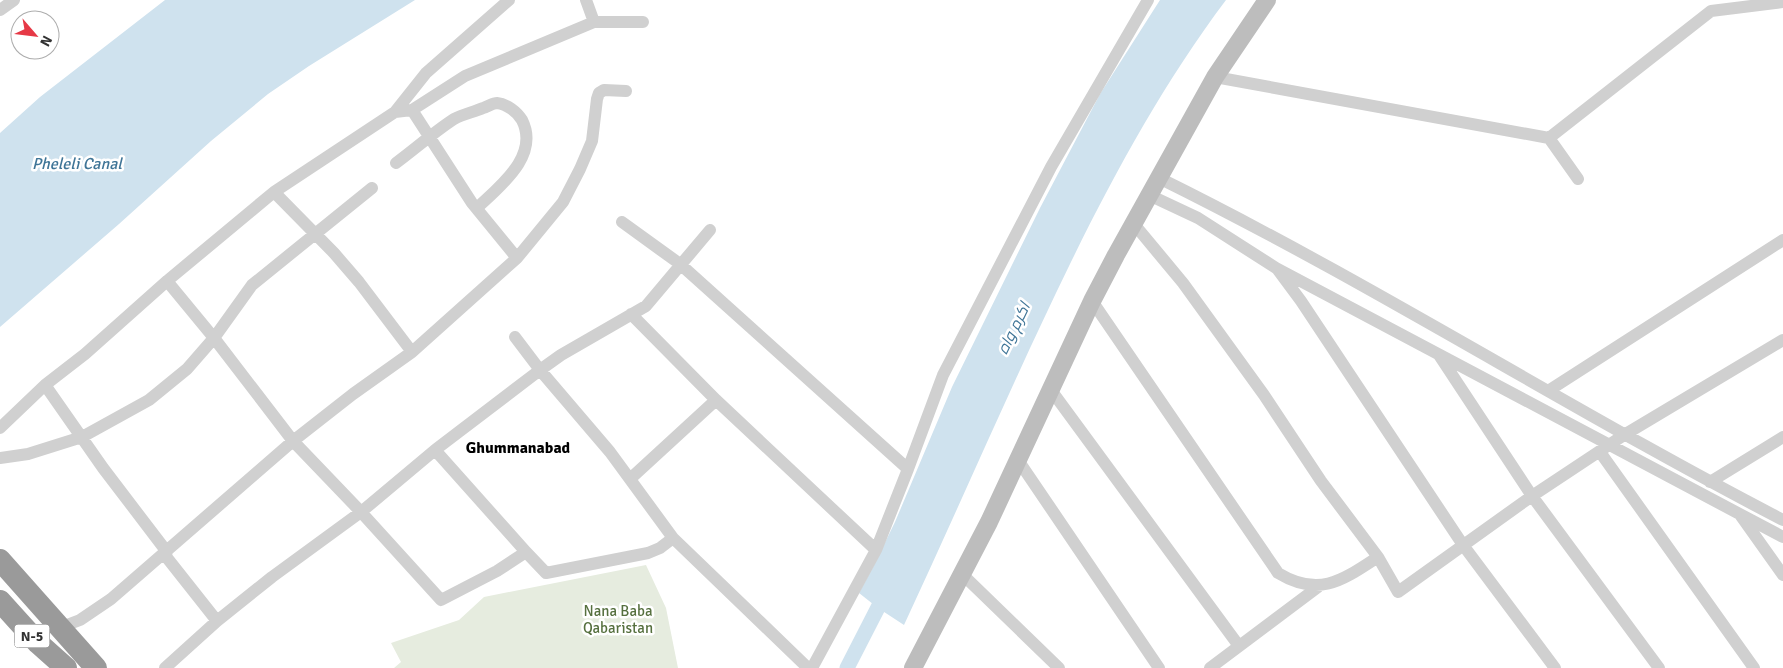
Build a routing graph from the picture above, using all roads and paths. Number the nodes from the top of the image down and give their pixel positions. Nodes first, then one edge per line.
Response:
1 (14, 0) edge
2 (509, 0) edge
3 (586, 0) edge
4 (1148, 0) edge
5 (1267, 0) edge
6 (1783, 2) edge
7 (0, 10) edge
8 (594, 22) junction
9 (643, 22) dead end
10 (1215, 77) junction
11 (626, 91) dead end
12 (412, 110) junction
13 (395, 112) junction
14 (429, 138) junction
15 (1548, 138) junction
16 (396, 163) dead end
17 (1159, 178) junction
18 (1578, 179) dead end
19 (372, 188) dead end
20 (274, 192) junction
21 (1149, 195) junction
22 (477, 208) junction
23 (622, 222) dead end
24 (1134, 224) junction
25 (710, 230) dead end
26 (315, 234) junction
27 (1783, 240) edge
28 (516, 258) junction
29 (680, 264) junction
30 (1276, 268) junction
31 (167, 281) junction
32 (1092, 301) junction
33 (631, 314) junction
34 (515, 336) dead end
35 (214, 338) junction
36 (1783, 340) edge
37 (412, 352) junction
38 (1437, 353) junction
39 (540, 370) junction
40 (45, 384) junction
41 (1051, 390) junction
42 (1548, 391) junction
43 (716, 400) junction
44 (0, 428) edge
45 (1624, 435) junction
46 (82, 436) junction
47 (1783, 437) edge
48 (293, 441) junction
49 (1605, 449) junction
50 (434, 450) junction
51 (0, 458) edge
52 (1018, 460) junction
53 (908, 469) junction
54 (630, 479) junction
55 (1710, 482) junction
56 (1532, 496) junction
57 (361, 512) junction
58 (1740, 514) junction
59 (1783, 520) edge
60 (1783, 537) edge
61 (673, 538) junction
62 (1463, 545) junction
63 (876, 550) junction
64 (526, 552) junction
65 (165, 553) junction
66 (1378, 557) junction
67 (0, 560) edge
68 (962, 574) junction
69 (1783, 575) edge
70 (1318, 587) junction
71 (0, 601) edge
72 (55, 621) junction
73 (217, 621) junction
74 (28, 631) junction
75 (1239, 646) junction
76 (66, 668) edge
77 (96, 668) edge
78 (165, 668) edge
79 (808, 668) edge
80 (812, 668) edge
81 (913, 668) edge
82 (1059, 668) edge
83 (1159, 668) edge
84 (1210, 668) edge
85 (1555, 668) edge
86 (1659, 668) edge
87 (1754, 668) edge

1 - 7 street
2 - 13 street
3 - 8 street
4 - 53 street
5 - 10 street
6 - 15 street
8 - 9 street
8 - 12 street
10 - 15 street
10 - 17 street
11 - 28 street
12 - 13 street
12 - 14 street
13 - 20 street
14 - 16 street
14 - 22 street
14 - 22 street
15 - 18 street
17 - 21 street
17 - 42 street
19 - 26 street
20 - 26 street
20 - 31 street
21 - 24 street
21 - 30 street
22 - 28 street
23 - 29 street
24 - 32 street
24 - 66 street
25 - 29 street
26 - 35 street
26 - 37 street
27 - 42 street
28 - 37 street
29 - 33 street
29 - 53 street
30 - 38 street
30 - 62 street
31 - 35 street
31 - 40 street
32 - 41 street
32 - 70 street
33 - 39 street
33 - 43 street
34 - 39 street
35 - 46 street
35 - 48 street
36 - 45 street
37 - 48 street
38 - 49 street
38 - 56 street
39 - 50 street
39 - 54 street
40 - 44 street
40 - 46 street
41 - 52 street
41 - 75 street
42 - 45 street
43 - 54 street
43 - 63 street
45 - 49 street
45 - 55 street
46 - 51 street
46 - 65 street
47 - 55 street
48 - 57 street
48 - 65 street
49 - 56 street
49 - 58 street
49 - 87 street
50 - 57 street
50 - 64 street
52 - 68 street
52 - 83 street
53 - 63 street
54 - 61 street
55 - 59 street
56 - 62 street
56 - 86 street
57 - 64 street
57 - 73 street
58 - 60 street
58 - 69 street
61 - 64 street
61 - 79 street
62 - 66 street
62 - 85 street
63 - 80 street
65 - 72 street
65 - 73 street
66 - 70 street
67 - 72 highway, N-5
68 - 81 street
68 - 82 street
70 - 75 street
71 - 74 highway, N-5
72 - 74 highway
72 - 77 highway, N-5
73 - 78 street
74 - 76 highway, N-5
75 - 84 street

